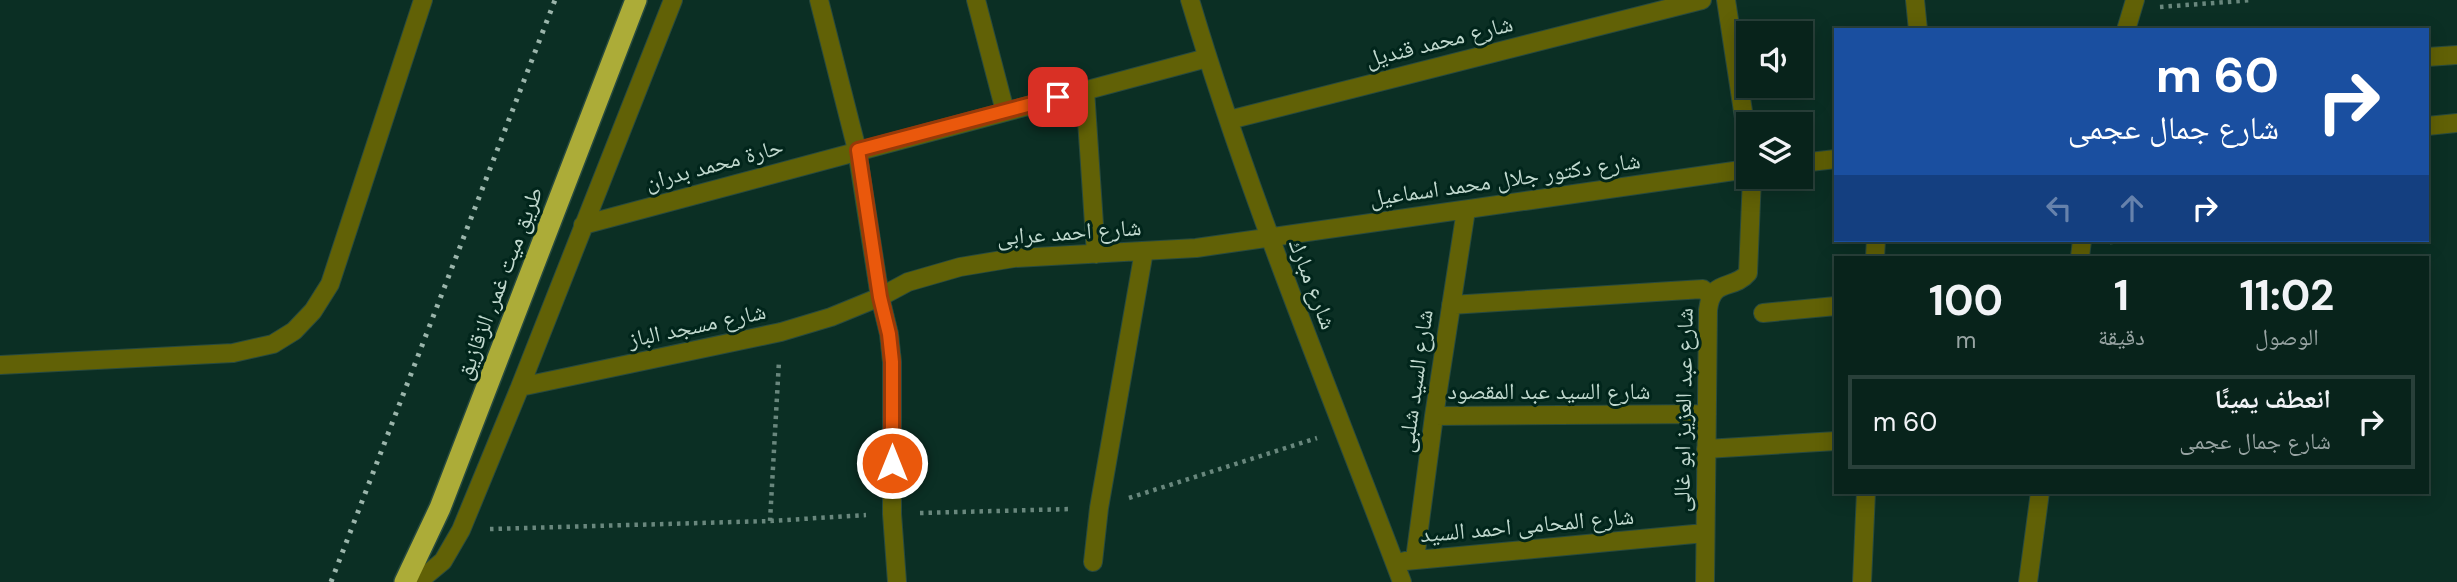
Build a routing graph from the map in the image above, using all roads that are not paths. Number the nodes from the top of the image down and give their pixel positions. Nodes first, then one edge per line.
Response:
1 (422, 0) edge
2 (636, 0) edge
3 (673, 0) edge
4 (819, 0) edge
5 (976, 0) edge
6 (1190, 0) edge
7 (1702, 0) edge
8 (1726, 0) edge
9 (1915, 0) edge
10 (2133, 5) edge
11 (1917, 28) edge
12 (2127, 28) edge
13 (2457, 55) edge
14 (2429, 57) edge
15 (1207, 58) junction
16 (1085, 90) junction
17 (1005, 111) junction
18 (1743, 112) edge
19 (1229, 120) junction
20 (2457, 124) edge
21 (2429, 126) edge
22 (858, 150) junction
23 (1834, 159) edge
24 (1813, 162) edge
25 (1736, 171) edge
26 (1751, 189) edge
27 (1466, 210) junction
28 (583, 225) junction
29 (1268, 236) junction
30 (1144, 251) junction
31 (1096, 254) junction
32 (1710, 296) junction
33 (880, 297) junction
34 (1451, 304) junction
35 (1834, 306) edge
36 (1762, 313) dead end
37 (0, 365) edge
38 (520, 387) junction
39 (1707, 414) junction
40 (1434, 416) junction
41 (1834, 441) edge
42 (1706, 449) junction
43 (1866, 494) edge
44 (2040, 494) edge
45 (1705, 533) junction
46 (1415, 559) junction
47 (1093, 562) dead end
48 (1395, 562) junction
49 (405, 582) edge
50 (418, 582) edge
51 (895, 582) edge
52 (1402, 582) edge
53 (1705, 582) edge
54 (1862, 582) edge
55 (2028, 582) edge

1 - 37 street
2 - 49 highway, طريق ميت غمر, الزقازيق
3 - 28 street
4 - 22 street
5 - 17 street
6 - 15 street, شارع مبارك
7 - 19 street, شارع محمد قنديل
8 - 18 street
9 - 11 street
10 - 12 street
13 - 14 street
15 - 16 street, حارة محمد بدران
15 - 19 street, شارع مبارك
16 - 17 street, حارة محمد بدران
16 - 31 street
17 - 22 street, حارة محمد بدران
19 - 29 street, شارع مبارك
20 - 21 street
22 - 28 street, حارة محمد بدران
22 - 33 street
23 - 24 street
25 - 27 street, شارع دكتور جلال محمد اسماعيل
26 - 32 street, شارع عبد العزيز ابو غالى
27 - 29 street, شارع دكتور جلال محمد اسماعيل
27 - 34 street, شارع السيد شلبى
28 - 38 street
29 - 30 street, شارع احمد عرابى
29 - 48 street, شارع مبارك
30 - 31 street, شارع احمد عرابى
30 - 47 street
31 - 33 street, شارع احمد عرابى
32 - 34 street
32 - 39 street, شارع عبد العزيز ابو غالى
33 - 38 street, شارع مسجد الباز
33 - 51 street
34 - 40 street, شارع السيد شلبى
35 - 36 street
38 - 50 street
39 - 40 street, شارع السيد عبد المقصود
39 - 42 street, شارع عبد العزيز ابو غالى
40 - 46 street, شارع السيد شلبى
41 - 42 street
42 - 45 street, شارع عبد العزيز ابو غالى
43 - 54 street
44 - 55 street
45 - 46 street, شارع المحامى احمد السيد
45 - 53 street, شارع عبد العزيز ابو غالى
46 - 48 street, شارع المحامى احمد السيد
48 - 52 street, شارع مبارك

